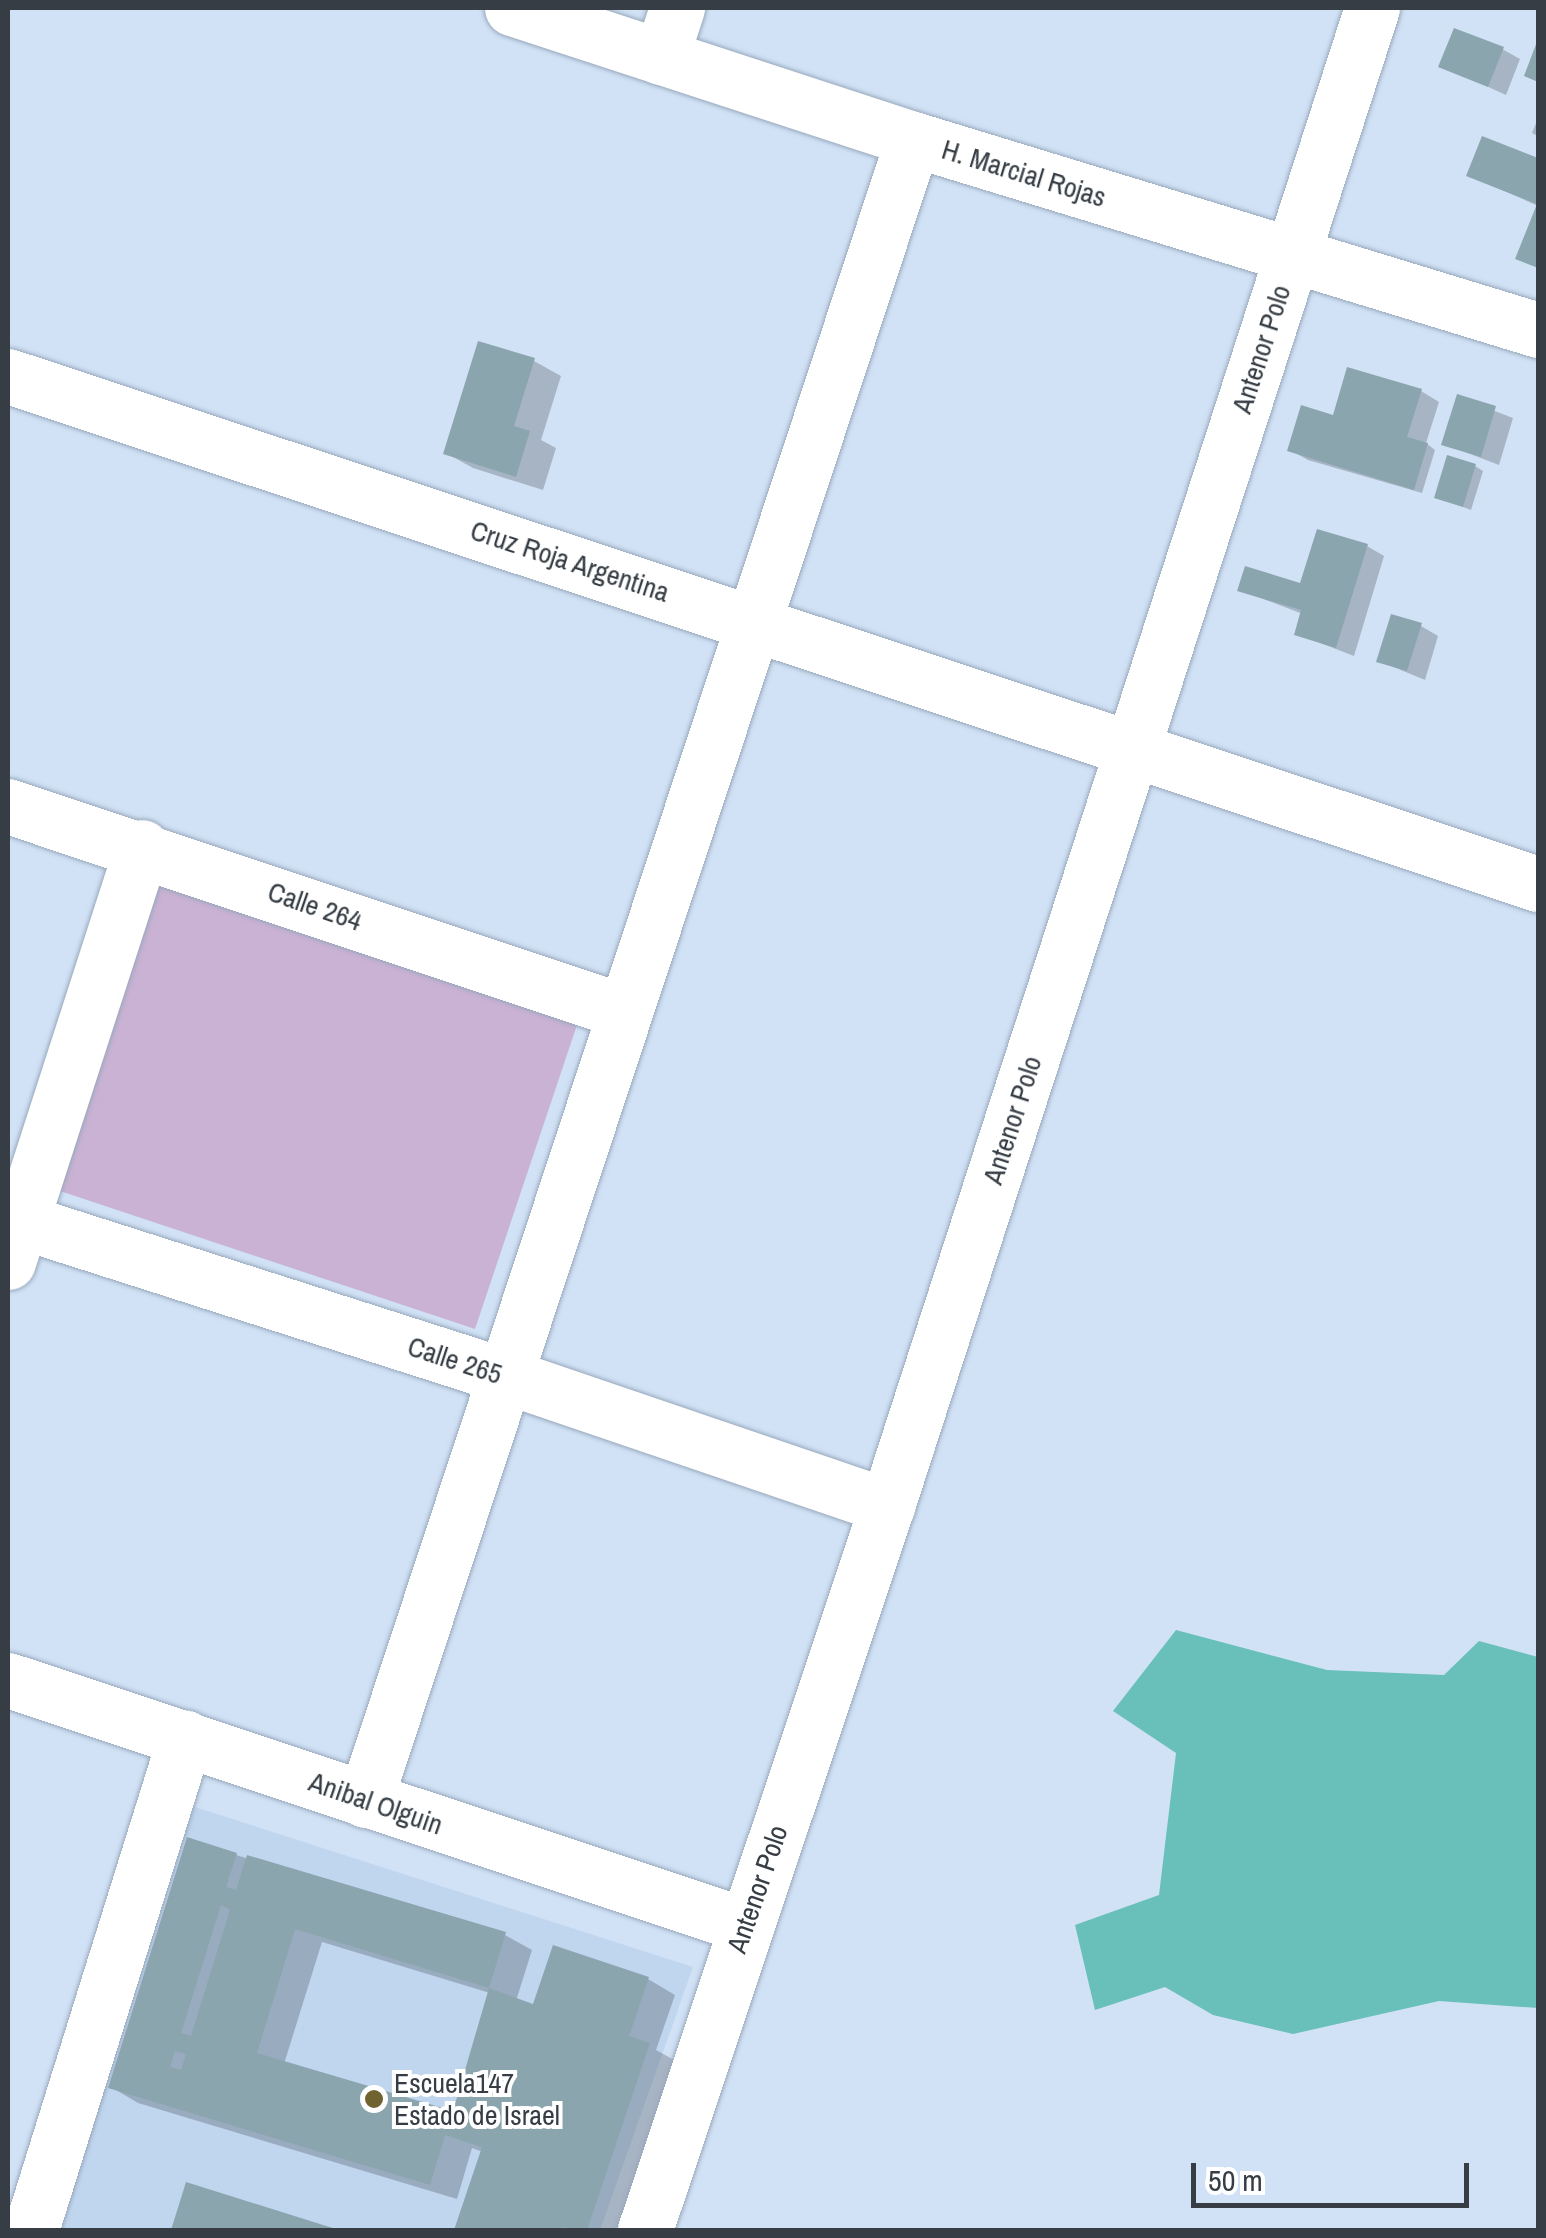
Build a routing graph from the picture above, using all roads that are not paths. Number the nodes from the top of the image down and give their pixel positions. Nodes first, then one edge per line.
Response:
1 (512, 8) edge
2 (1372, 8) edge
3 (669, 32) edge
4 (914, 139) junction
5 (1291, 257) junction
6 (1538, 330) edge
7 (8, 376) edge
8 (756, 622) junction
9 (1132, 747) junction
10 (8, 806) edge
11 (142, 848) junction
12 (1538, 884) edge
13 (622, 1011) junction
14 (14, 1242) edge
15 (503, 1375) junction
16 (887, 1506) junction
17 (8, 1680) edge
18 (185, 1738) junction
19 (364, 1800) junction
20 (745, 1925) junction
21 (31, 2230) edge
22 (646, 2230) edge

1 - 3 street, H. Marcial Rojas
2 - 5 street, Antenor Polo
3 - 4 street, H. Marcial Rojas
4 - 5 street, H. Marcial Rojas
4 - 8 street
5 - 6 street, H. Marcial Rojas
5 - 9 street, Antenor Polo
7 - 8 street, Cruz Roja Argentina
8 - 9 street, Cruz Roja Argentina
8 - 13 street
9 - 12 street, Cruz Roja Argentina
9 - 16 street, Antenor Polo
10 - 11 street, Calle 264
11 - 13 street, Calle 264
11 - 14 street
13 - 15 street
14 - 15 street, Calle 265
15 - 16 street, Calle 265
15 - 19 street
16 - 20 street, Antenor Polo
17 - 18 street, Anibal Olguin
18 - 19 street, Anibal Olguin
18 - 21 street
19 - 20 street, Anibal Olguin
20 - 22 street, Antenor Polo

